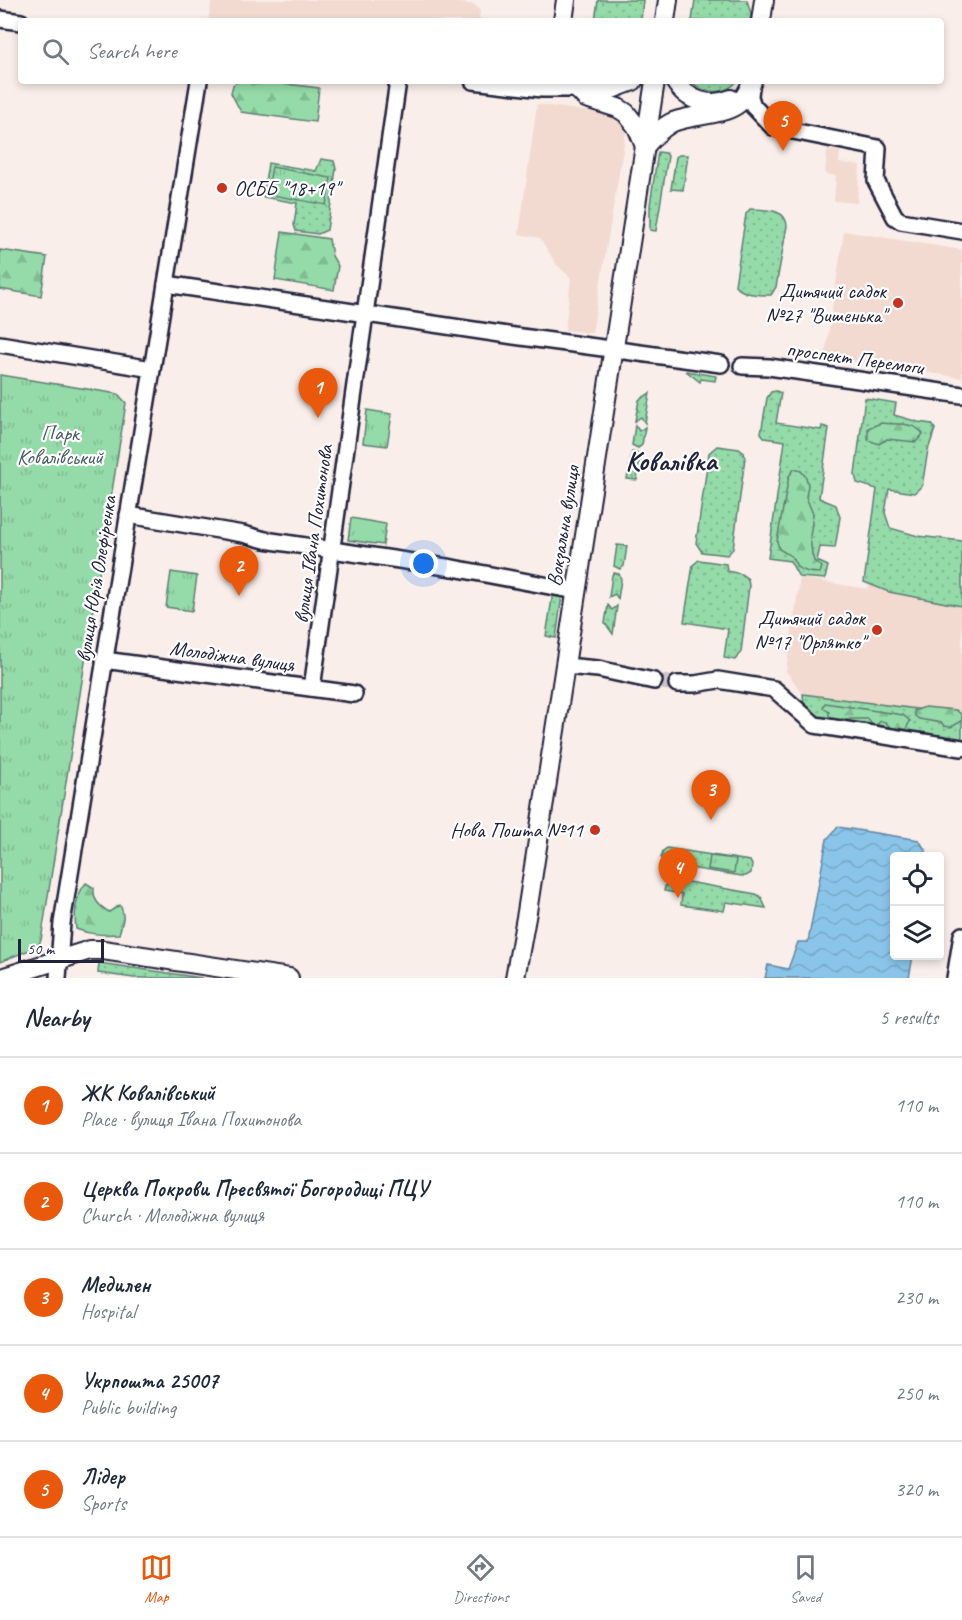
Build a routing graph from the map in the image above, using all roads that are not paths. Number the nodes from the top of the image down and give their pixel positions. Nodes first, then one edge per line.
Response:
1 (566, 0) edge
2 (668, 0) edge
3 (764, 0) edge
4 (563, 18) edge
5 (665, 18) edge
6 (761, 18) edge
7 (0, 19) edge
8 (18, 22) edge
9 (199, 84) edge
10 (398, 84) edge
11 (500, 84) edge
12 (627, 84) edge
13 (655, 84) edge
14 (677, 84) edge
15 (750, 84) edge
16 (751, 84) edge
17 (752, 84) edge
18 (573, 85) edge
19 (645, 146) junction
20 (962, 231) edge
21 (166, 284) junction
22 (365, 314) junction
23 (0, 344) edge
24 (614, 349) junction
25 (721, 364) dead end
26 (742, 366) dead end
27 (152, 369) junction
28 (962, 395) edge
29 (128, 515) junction
30 (332, 550) junction
31 (576, 591) junction
32 (104, 660) junction
33 (565, 666) junction
34 (654, 681) tunnel mouth
35 (677, 684) tunnel mouth
36 (312, 688) junction
37 (354, 694) dead end
38 (962, 748) edge
39 (962, 935) edge
40 (60, 959) junction
41 (1, 978) edge
42 (58, 978) edge
43 (289, 978) edge
44 (515, 978) edge
45 (955, 978) edge

1 - 4 main road
2 - 5 main road
3 - 6 main road
7 - 8 street
9 - 21 street, вулиця Юрія Олефіренка
10 - 22 street, вулиця Івана Похитонова
11 - 18 street
12 - 18 main road
13 - 19 main road, Вокзальна вулиця
14 - 15 main road
16 - 19 main road
17 - 20 street
18 - 19 main road
19 - 24 main road, Вокзальна вулиця
21 - 22 street
21 - 27 street, вулиця Юрія Олефіренка
22 - 24 street
22 - 30 street, вулиця Івана Похитонова
23 - 27 street
24 - 25 street
24 - 31 main road, Вокзальна вулиця
26 - 28 street, проспект Перемоги
27 - 29 street, вулиця Юрія Олефіренка
29 - 30 street
29 - 32 street, вулиця Юрія Олефіренка
30 - 31 street
30 - 36 street, вулиця Івана Похитонова
31 - 33 main road, Вокзальна вулиця
32 - 36 street, Молодіжна вулиця
32 - 40 street, вулиця Юрія Олефіренка
33 - 34 street
33 - 44 main road, Вокзальна вулиця
35 - 38 street
36 - 37 street, Молодіжна вулиця
39 - 45 street
40 - 41 main road
40 - 42 street, вулиця Юрія Олефіренка
40 - 43 main road

